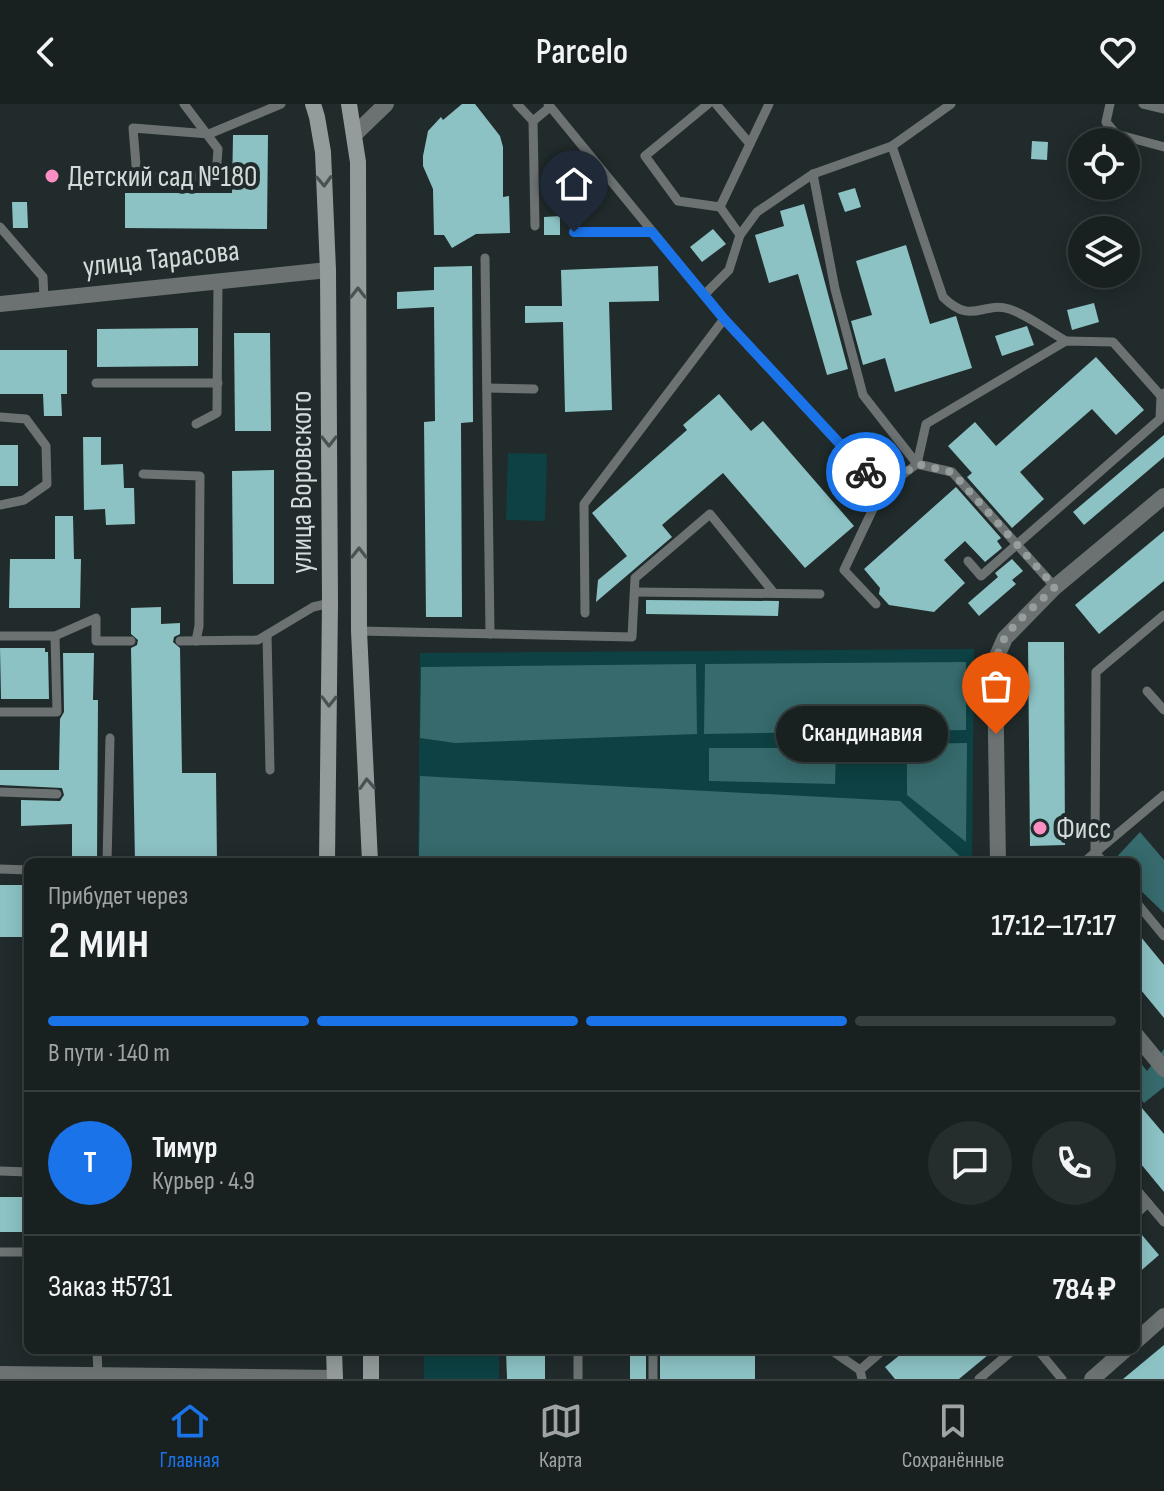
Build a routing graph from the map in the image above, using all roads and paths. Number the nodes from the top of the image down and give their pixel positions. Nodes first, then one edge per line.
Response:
1 (184, 104) edge
2 (281, 104) edge
3 (313, 104) edge
4 (349, 104) edge
5 (386, 104) edge
6 (517, 104) edge
7 (708, 104) edge
8 (716, 104) edge
9 (769, 104) edge
10 (951, 104) edge
11 (1110, 104) edge
12 (1143, 104) edge
13 (549, 105) edge
14 (1164, 109) edge
15 (533, 121) junction
16 (209, 134) junction
17 (355, 134) junction
18 (750, 144) junction
19 (892, 146) junction
20 (1164, 147) edge
21 (813, 174) junction
22 (720, 207) junction
23 (535, 226) dead end
24 (0, 228) edge
25 (574, 232) dead end
26 (652, 232) junction
27 (740, 235) junction
28 (485, 258) dead end
29 (328, 270) junction
30 (218, 280) junction
31 (704, 295) junction
32 (44, 299) junction
33 (0, 304) edge
34 (724, 319) junction
35 (1066, 341) junction
36 (96, 383) dead end
37 (218, 383) junction
38 (487, 388) junction
39 (534, 389) dead end
40 (1162, 394) edge
41 (0, 417) edge
42 (196, 424) dead end
43 (917, 464) junction
44 (143, 474) dead end
45 (882, 490) junction
46 (1164, 496) edge
47 (0, 505) edge
48 (1019, 545) junction
49 (968, 561) dead end
50 (1055, 587) junction
51 (635, 592) junction
52 (774, 593) junction
53 (820, 594) dead end
54 (330, 603) junction
55 (876, 604) dead end
56 (585, 613) dead end
57 (1164, 615) edge
58 (359, 631) junction
59 (490, 634) junction
60 (267, 635) junction
61 (0, 636) edge
62 (55, 636) junction
63 (131, 641) dead end
64 (180, 641) dead end
65 (196, 641) junction
66 (1147, 691) dead end
67 (1164, 710) edge
68 (0, 712) edge
69 (110, 738) dead end
70 (270, 770) dead end
71 (0, 792) edge
72 (57, 794) dead end
73 (1164, 795) edge
74 (1095, 852) junction
75 (107, 858) edge
76 (327, 858) edge
77 (370, 858) edge
78 (998, 858) edge
79 (1088, 858) edge
80 (1100, 858) edge
81 (0, 869) edge
82 (24, 870) edge
83 (1140, 907) edge
84 (1164, 936) edge
85 (1140, 1040) edge
86 (1164, 1069) edge
87 (0, 1171) edge
88 (24, 1172) edge
89 (1140, 1194) edge
90 (1148, 1203) junction
91 (1140, 1210) edge
92 (1164, 1222) edge
93 (0, 1252) edge
94 (24, 1252) edge
95 (1164, 1316) edge
96 (1140, 1337) edge
97 (97, 1354) edge
98 (334, 1354) edge
99 (371, 1354) edge
100 (578, 1354) edge
101 (653, 1354) edge
102 (836, 1354) edge
103 (879, 1354) edge
104 (1008, 1354) edge
105 (1041, 1354) edge
106 (1120, 1354) edge
107 (0, 1374) edge
108 (98, 1375) junction
109 (861, 1375) edge
110 (153, 1377) edge
111 (335, 1378) edge
112 (371, 1379) edge
113 (578, 1379) edge
114 (653, 1379) edge
115 (979, 1379) edge
116 (1062, 1379) edge
117 (1092, 1379) edge

1 - 16 lane
2 - 16 lane
3 -> 29 main road, улица Воровского
4 - 17 main road, улица Воровского
5 - 17 street
6 - 15 lane
7 - 22 lane
8 - 18 lane
9 - 18 lane
10 - 19 lane
11 - 20 lane
12 - 14 lane
13 - 15 lane
13 - 26 lane
15 - 23 lane
16 - 16 lane
58 -> 17 main road, улица Воровского
18 - 22 lane
19 - 21 lane
19 - 35 lane
21 - 27 lane
21 - 43 lane
22 - 27 lane
24 - 32 lane
25 - 26 lane
26 - 31 lane
27 - 31 lane
28 - 38 lane
29 - 30 street, улица Тарасова
29 -> 54 main road, улица Воровского
30 - 32 street, улица Тарасова
30 - 37 lane
31 - 34 lane
32 - 33 street, улица Тарасова
34 - 45 lane
34 - 56 lane
35 - 40 lane
35 - 43 lane
36 - 37 lane
37 - 42 lane
38 - 39 lane
38 - 59 lane
40 - 48 lane
41 - 47 lane
43 - 45 lane
43 - 48 lane
44 - 65 lane
45 - 55 lane
46 - 50 street
48 - 49 lane
48 - 50 lane
50 - 78 street
51 - 52 lane
51 - 52 lane
51 - 59 lane
52 - 53 lane
54 - 60 lane
54 -> 76 main road, улица Воровского
57 - 74 lane
58 - 59 lane
77 -> 58 main road, улица Воровского
60 - 65 lane
60 - 70 lane
61 - 62 lane
62 - 63 lane
62 - 68 lane
64 - 65 lane
66 - 67 lane
69 - 75 lane
71 - 72 lane
73 - 74 lane
74 - 79 lane
74 - 80 lane
81 - 82 lane
83 - 84 lane
85 - 86 street
87 - 88 lane
89 - 90 lane
90 - 91 lane
90 - 92 lane
93 - 94 lane
95 - 96 street
97 - 108 lane
98 - 111 main road
99 - 112 main road
100 - 113 lane
101 - 114 lane
102 - 109 lane
103 - 109 lane
104 - 115 lane
105 - 116 lane
106 - 117 street
107 - 108 street
108 - 110 street
110 - 111 street

